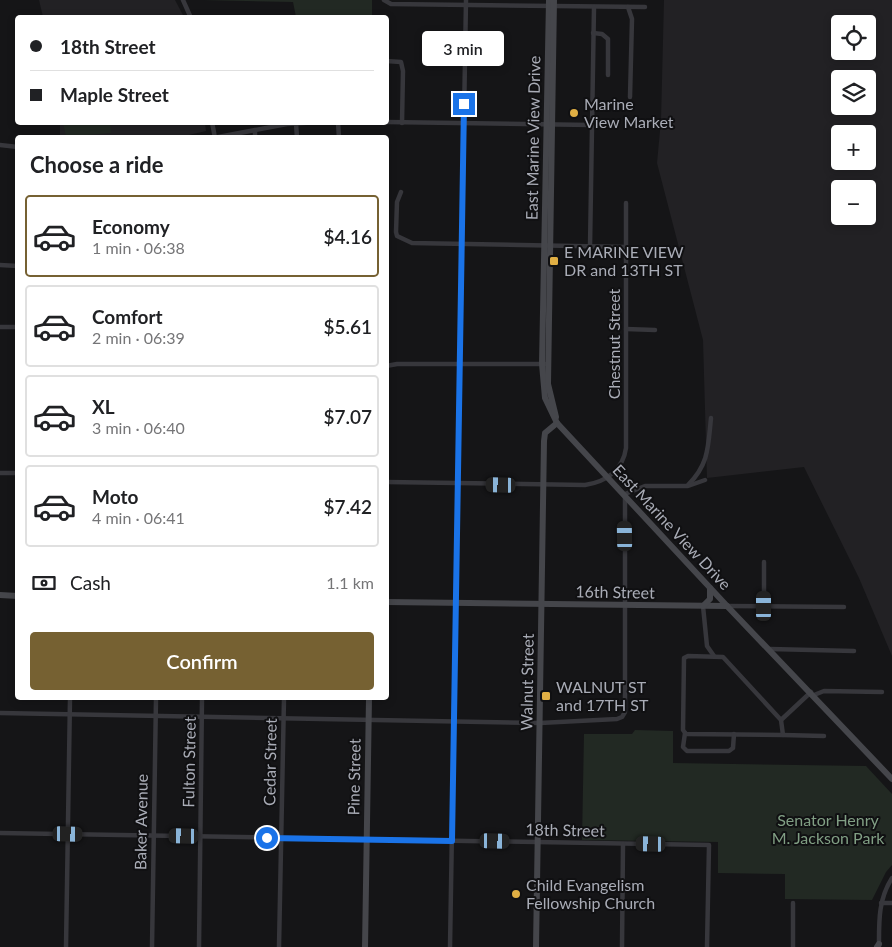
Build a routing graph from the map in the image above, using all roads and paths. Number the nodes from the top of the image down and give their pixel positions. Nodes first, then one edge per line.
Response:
1 (183, 0) edge
2 (384, 0) edge
3 (466, 2) edge
4 (551, 3) edge
5 (594, 7) junction
6 (628, 7) junction
7 (645, 7) dead end
8 (190, 15) edge
9 (593, 33) junction
10 (389, 61) edge
11 (608, 75) dead end
12 (630, 97) dead end
13 (389, 122) edge
14 (402, 123) junction
15 (464, 124) junction
16 (284, 125) edge
17 (591, 125) junction
18 (549, 126) junction
19 (255, 130) junction
20 (226, 135) edge
21 (256, 135) edge
22 (0, 145) edge
23 (15, 147) edge
24 (401, 192) dead end
25 (626, 203) dead end
26 (462, 244) junction
27 (547, 246) junction
28 (590, 247) junction
29 (626, 247) junction
30 (0, 265) edge
31 (15, 266) edge
32 (0, 327) edge
33 (15, 327) edge
34 (626, 329) junction
35 (655, 330) dead end
36 (460, 363) junction
37 (545, 364) junction
38 (389, 365) edge
39 (711, 418) dead end
40 (557, 423) junction
41 (0, 473) edge
42 (15, 473) edge
43 (608, 478) junction
44 (705, 480) dead end
45 (389, 482) edge
46 (458, 484) junction
47 (543, 484) junction
48 (688, 486) junction
49 (625, 494) junction
50 (764, 562) dead end
51 (710, 587) junction
52 (0, 595) edge
53 (15, 596) edge
54 (389, 602) edge
55 (456, 603) junction
56 (542, 604) junction
57 (626, 606) junction
58 (703, 606) junction
59 (727, 606) junction
60 (764, 606) junction
61 (844, 607) dead end
62 (770, 649) junction
63 (854, 651) dead end
64 (714, 656) junction
65 (882, 692) dead end
66 (812, 694) junction
67 (70, 700) edge
68 (156, 700) edge
69 (202, 700) edge
70 (284, 700) edge
71 (369, 700) edge
72 (0, 713) edge
73 (70, 715) junction
74 (156, 716) junction
75 (202, 717) junction
76 (283, 718) junction
77 (369, 720) junction
78 (781, 720) junction
79 (454, 722) junction
80 (540, 723) junction
81 (684, 733) junction
82 (734, 734) junction
83 (783, 735) junction
84 (824, 736) dead end
85 (892, 779) edge
86 (0, 833) edge
87 (68, 834) junction
88 (153, 836) junction
89 (200, 836) junction
90 (281, 838) junction
91 (367, 839) junction
92 (452, 841) junction
93 (537, 842) junction
94 (623, 844) junction
95 (892, 878) edge
96 (793, 903) dead end
97 (881, 903) junction
98 (892, 903) edge
99 (878, 946) edge
100 (66, 947) edge
101 (152, 947) edge
102 (199, 947) edge
103 (279, 947) edge
104 (365, 947) edge
105 (450, 947) edge
106 (536, 947) edge
107 (622, 947) edge
108 (707, 947) edge
109 (793, 947) edge

1 - 8 street
2 - 3 street
3 - 4 street
3 - 15 street
4 - 5 street
4 - 18 main road, East Marine View Drive
5 - 6 street
5 - 9 street
6 - 7 street
6 - 12 street
9 - 11 street
9 - 17 street
10 - 14 street
13 - 14 street
14 - 15 street
15 - 18 street
15 - 26 street
16 - 19 street
17 - 18 street
17 - 28 street
18 - 27 main road, East Marine View Drive
19 - 20 street
19 - 21 street
22 - 23 street
24 - 26 street
25 - 29 street, Chestnut Street
26 - 27 street
26 - 36 street
27 - 28 street
27 - 37 main road, East Marine View Drive
28 - 29 street
29 - 34 street, Chestnut Street
30 - 31 street
32 - 33 street
34 - 35 street
34 - 43 street, Chestnut Street
36 - 37 street
36 - 38 street
36 - 46 street
37 - 40 main road, East Marine View Drive
39 - 48 street
40 - 43 main road, East Marine View Drive
40 - 47 main road, Walnut Street
41 - 42 street
43 - 47 street
43 - 49 main road, East Marine View Drive
44 - 48 street
45 - 46 street
46 - 47 street
46 - 55 street
47 - 56 main road, Walnut Street
48 - 49 street
49 - 51 main road, East Marine View Drive
49 - 57 street
50 - 60 street
51 - 58 main road
51 - 59 main road, East Marine View Drive
52 - 53 main road
54 - 55 main road, 16th Street
55 - 56 main road, 16th Street
55 - 79 street
56 - 57 main road, 16th Street
56 - 80 main road, Walnut Street
57 - 58 main road, 16th Street
57 - 80 street
58 - 59 main road, 16th Street
58 - 64 street
59 - 60 street, 16th Street
59 - 62 main road, East Marine View Drive
60 - 61 street, 16th Street
62 - 63 street
62 - 66 main road, East Marine View Drive
64 - 78 street
64 - 81 street
65 - 66 street
66 - 78 street
66 - 85 main road, East Marine View Drive
67 - 73 street
68 - 74 street, Baker Avenue
69 - 75 street, Fulton Street
70 - 76 street, Cedar Street
71 - 77 main road, Pine Street
72 - 73 street
73 - 74 street
73 - 87 street
74 - 75 street
74 - 88 street, Baker Avenue
75 - 76 street
75 - 89 street, Fulton Street
76 - 77 street
76 - 90 street, Cedar Street
77 - 79 street
77 - 91 main road, Pine Street
78 - 83 street
79 - 80 street
79 - 92 street
80 - 93 main road, Walnut Street
81 - 82 street
81 - 82 street
82 - 83 street
83 - 84 street
86 - 87 street, 18th Street
87 - 88 street, 18th Street
87 - 100 street
88 - 89 street, 18th Street
88 - 101 street, Baker Avenue
89 - 90 street, 18th Street
89 - 102 street, Fulton Street
90 - 91 street, 18th Street
90 - 103 street, Cedar Street
91 - 92 street, 18th Street
91 - 104 main road, Pine Street
92 - 93 street, 18th Street
92 - 105 street
93 - 94 street, 18th Street
93 - 106 main road, Walnut Street
94 - 107 street
94 - 108 street, 18th Street
95 - 97 street
96 - 109 street
97 - 98 street
97 - 99 street

